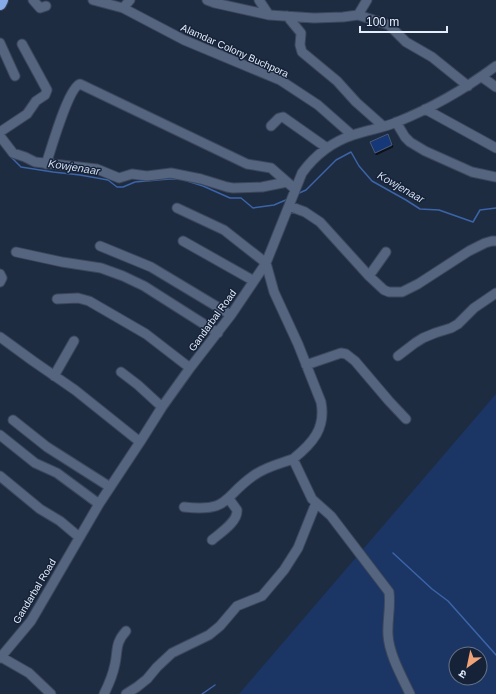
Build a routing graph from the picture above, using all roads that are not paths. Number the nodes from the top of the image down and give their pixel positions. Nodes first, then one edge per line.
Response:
1 (2, 0) edge
2 (33, 0) edge
3 (93, 0) edge
4 (130, 0) edge
5 (206, 0) edge
6 (259, 0) edge
7 (367, 0) edge
8 (0, 4) edge
9 (46, 6) dead end
10 (123, 8) junction
11 (269, 15) junction
12 (358, 15) junction
13 (287, 16) junction
14 (0, 43) edge
15 (22, 44) dead end
16 (496, 66) edge
17 (15, 76) dead end
18 (482, 77) junction
19 (468, 86) junction
20 (496, 87) edge
21 (425, 109) junction
22 (396, 122) junction
23 (271, 126) dead end
24 (383, 126) junction
25 (0, 132) edge
26 (352, 135) junction
27 (0, 136) edge
28 (327, 148) junction
29 (496, 148) edge
30 (46, 164) junction
31 (496, 177) edge
32 (287, 182) junction
33 (295, 189) junction
34 (289, 206) junction
35 (178, 208) dead end
36 (183, 241) dead end
37 (496, 241) edge
38 (100, 246) dead end
39 (16, 252) dead end
40 (386, 252) dead end
41 (266, 263) junction
42 (0, 274) edge
43 (369, 276) junction
44 (254, 281) junction
45 (0, 282) edge
46 (496, 293) edge
47 (57, 299) dead end
48 (231, 315) junction
49 (218, 333) junction
50 (3, 339) edge
51 (74, 341) dead end
52 (0, 349) edge
53 (398, 356) dead end
54 (306, 365) junction
55 (190, 368) junction
56 (122, 372) dead end
57 (54, 376) junction
58 (162, 407) junction
59 (406, 419) dead end
60 (13, 420) dead end
61 (0, 435) edge
62 (140, 442) junction
63 (293, 459) junction
64 (0, 476) edge
65 (110, 487) junction
66 (229, 499) junction
67 (316, 503) junction
68 (98, 504) junction
69 (184, 507) dead end
70 (79, 537) junction
71 (212, 540) dead end
72 (126, 631) dead end
73 (1, 658) edge
74 (51, 694) edge
75 (104, 694) edge
76 (126, 694) edge
77 (410, 694) edge

1 - 8 highway
2 - 9 street
3 - 10 street, Alamdar Colony Buchpora
4 - 10 street
5 - 11 street
6 - 11 street
7 - 12 street
10 - 26 street, Alamdar Colony Buchpora
11 - 13 street
12 - 13 street
12 - 19 street
13 - 24 street
14 - 17 street
15 - 25 street
16 - 18 street, Gandarbal Road
18 - 19 street, Gandarbal Road
18 - 20 street
19 - 21 street, Gandarbal Road
21 - 22 street, Gandarbal Road
21 - 29 street
22 - 24 street, Gandarbal Road
22 - 31 street
23 - 28 street
24 - 26 street, Gandarbal Road
26 - 28 street, Gandarbal Road
27 - 30 street
28 - 33 street, Gandarbal Road
30 - 32 street
30 - 32 street
32 - 33 street
33 - 34 street, Gandarbal Road
34 - 41 street, Gandarbal Road
34 - 43 street
35 - 41 street
36 - 44 street
37 - 43 street
38 - 48 street
39 - 49 street
40 - 43 street
41 - 44 street, Gandarbal Road
41 - 54 street
42 - 45 street
44 - 48 street, Gandarbal Road
46 - 53 street
47 - 55 street
48 - 49 street, Gandarbal Road
49 - 55 street, Gandarbal Road
50 - 52 street
50 - 57 street
51 - 57 street
54 - 59 street
54 - 63 street
55 - 58 street, Gandarbal Road
56 - 58 street
57 - 62 street
58 - 62 street, Gandarbal Road
60 - 65 street
61 - 68 street
62 - 65 street, Gandarbal Road
63 - 66 street
63 - 67 street
64 - 70 street
65 - 68 street, Gandarbal Road
66 - 69 street
66 - 71 street
67 - 76 street
67 - 77 street
68 - 70 street, Gandarbal Road
70 - 73 street, Gandarbal Road
72 - 75 street
73 - 74 street

